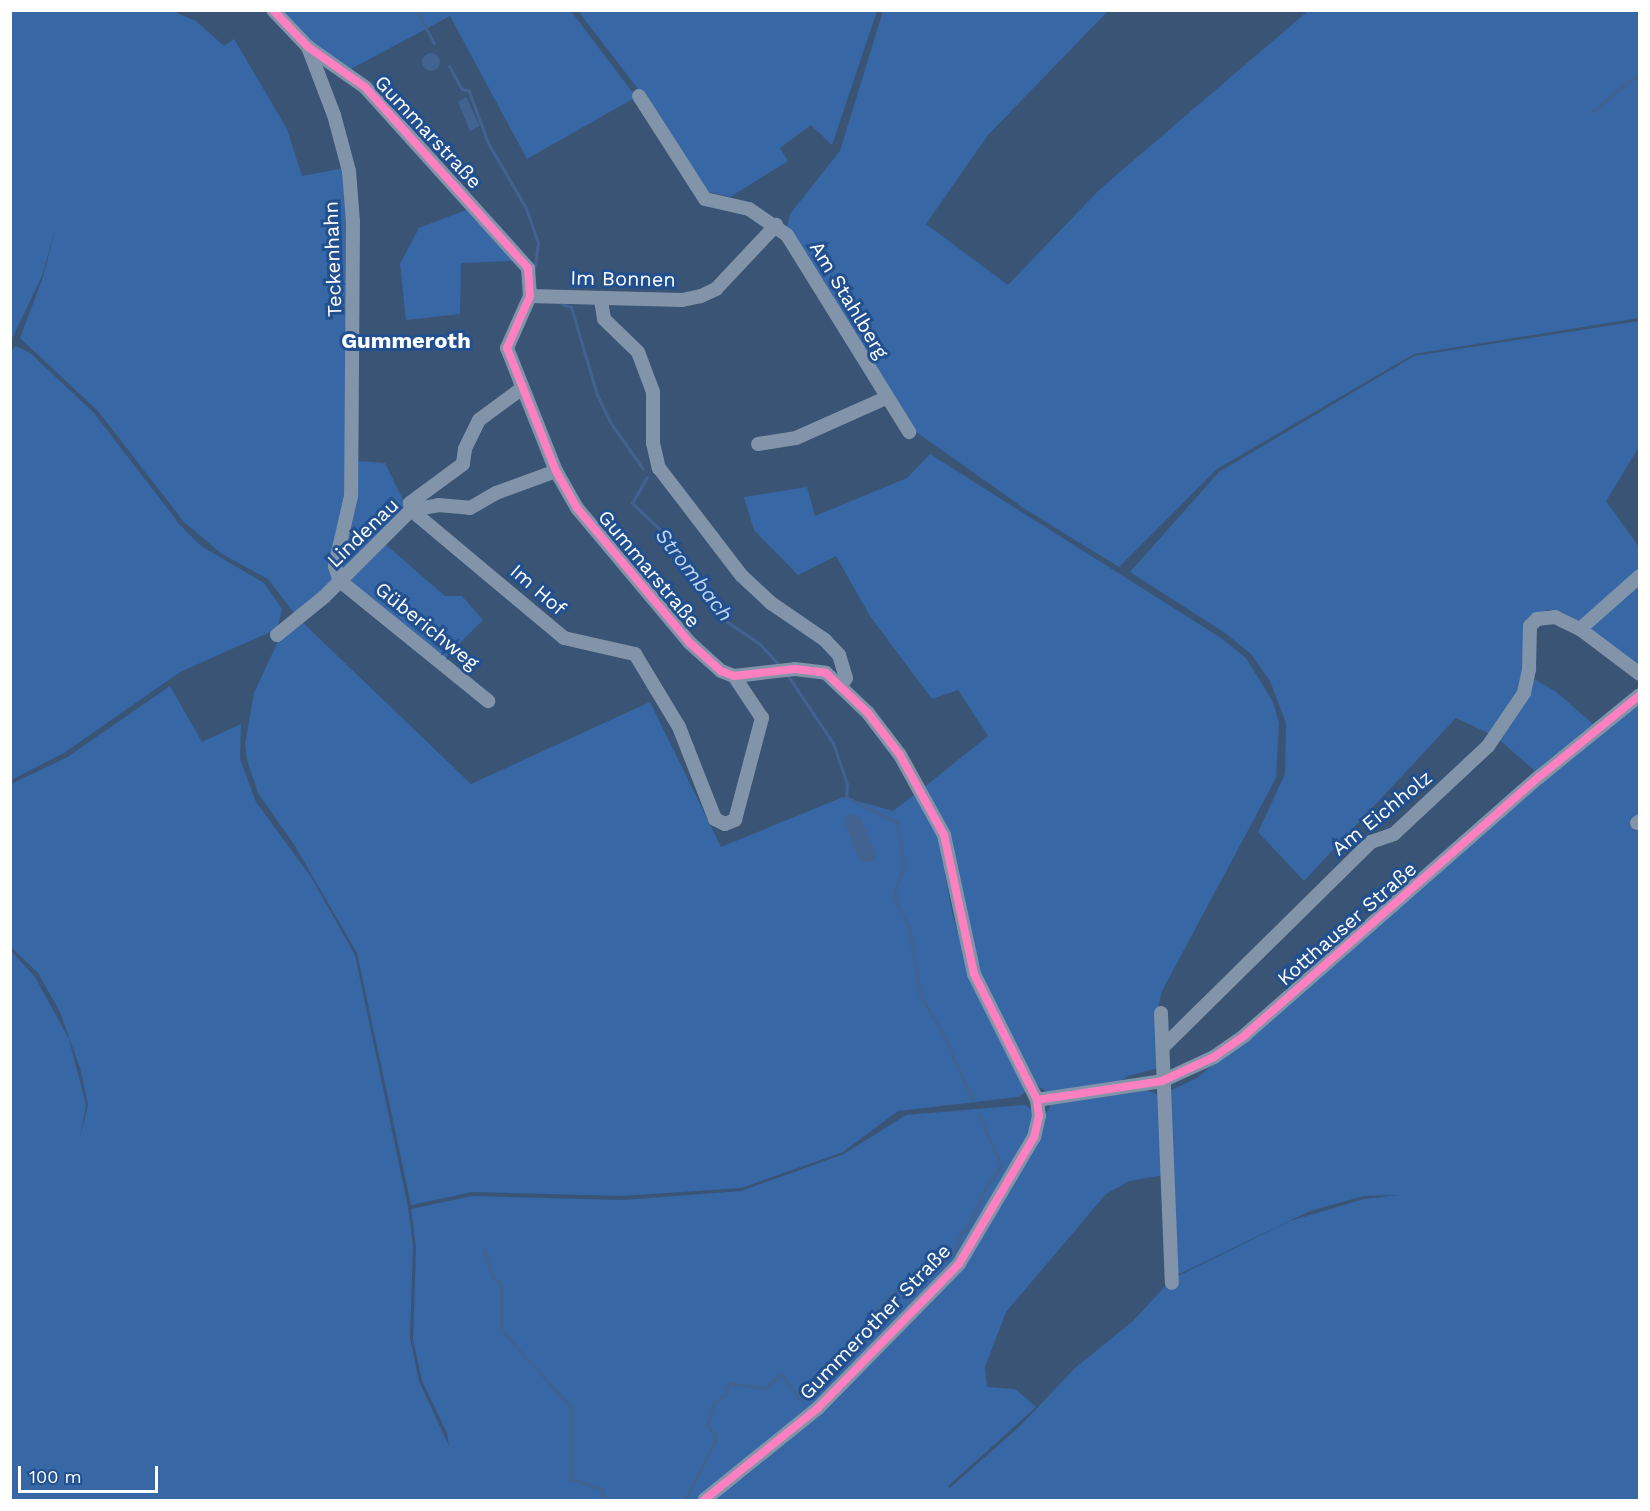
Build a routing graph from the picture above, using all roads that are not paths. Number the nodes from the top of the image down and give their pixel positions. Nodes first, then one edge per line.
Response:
1 (273, 10) edge
2 (308, 47) junction
3 (639, 96) dead end
4 (776, 225) junction
5 (530, 296) junction
6 (601, 300) junction
7 (521, 389) junction
8 (886, 398) junction
9 (909, 432) dead end
10 (758, 444) dead end
11 (556, 471) junction
12 (411, 510) junction
13 (1640, 576) edge
14 (340, 581) junction
15 (1580, 628) junction
16 (278, 635) dead end
17 (1640, 674) edge
18 (734, 676) junction
19 (842, 684) junction
20 (1640, 695) edge
21 (488, 701) dead end
22 (735, 820) joint
23 (1161, 1013) dead end
24 (1164, 1046) junction
25 (1162, 1080) junction
26 (1037, 1100) junction
27 (1172, 1283) dead end
28 (704, 1500) edge

1 - 2 street, Gummarstraße
2 - 5 street, Gummarstraße
2 - 14 street, Teckenhahn
3 - 4 street
4 - 6 street, Im Bonnen
4 - 8 street, Am Stahlberg
5 - 6 street, Im Bonnen
5 - 7 street, Gummarstraße
6 - 19 street
7 - 11 street, Gummarstraße
7 - 12 street
8 - 9 street, Am Stahlberg
8 - 10 street
11 - 12 street, Lindenau
11 - 18 street, Gummarstraße
12 - 14 street, Lindenau
12 - 22 street, Im Hof
13 - 15 street
14 - 16 street, Lindenau
14 - 21 street, Güberichweg
15 - 17 street, Am Eichholz
15 - 24 street, Am Eichholz
18 - 19 street
18 - 22 street, Gummarstraße
19 - 26 street
20 - 25 street, Kotthauser Straße
23 - 24 street
24 - 25 street
25 - 26 street, Kotthauser Straße
25 - 27 street
26 - 28 street, Gummerother Straße

